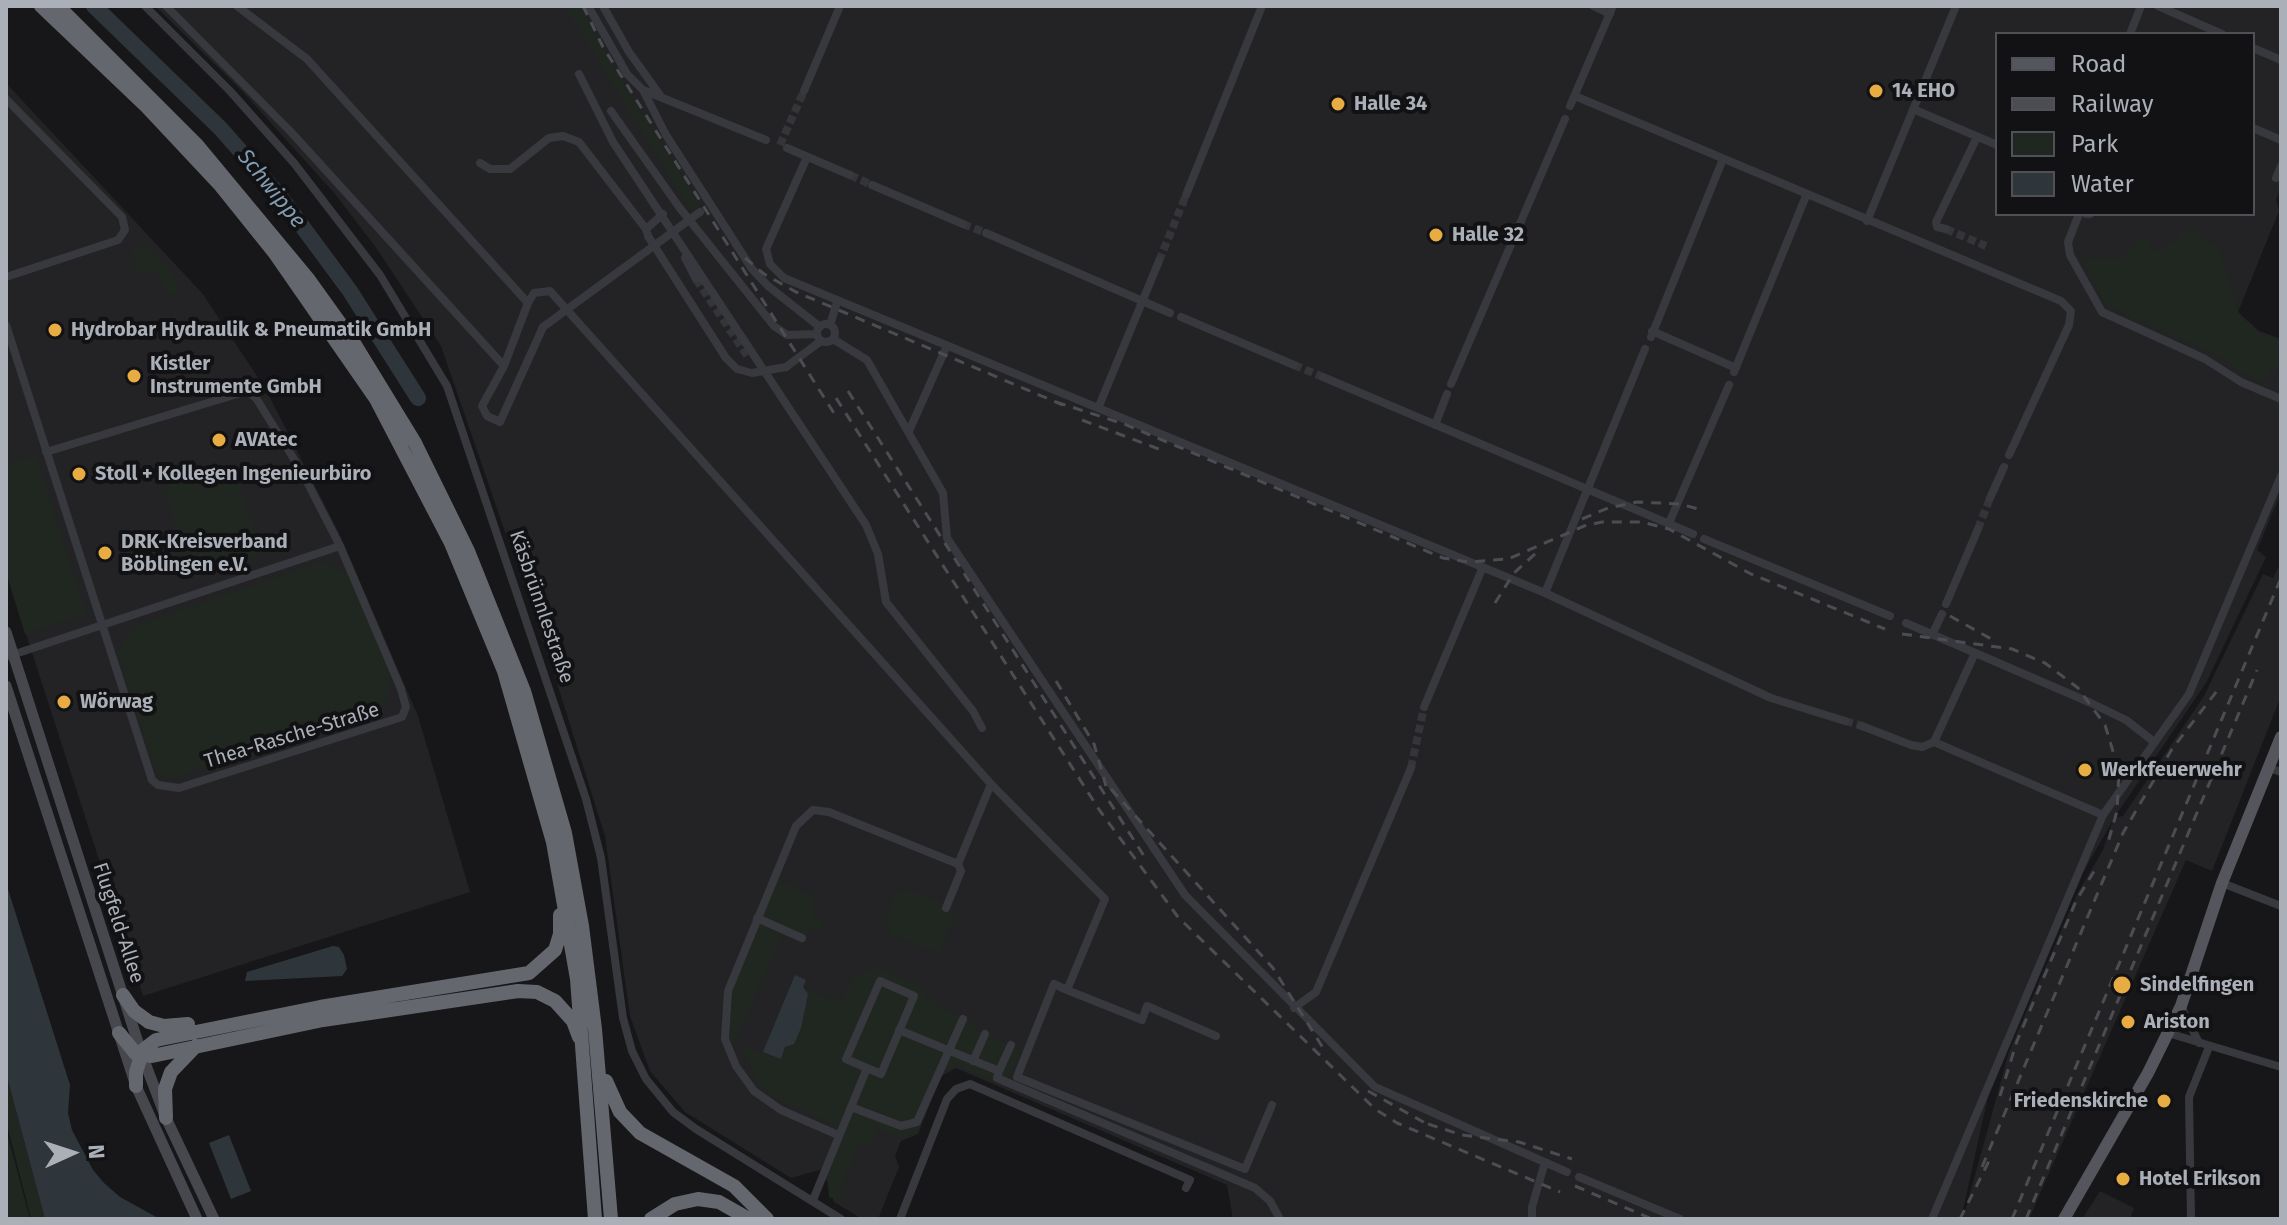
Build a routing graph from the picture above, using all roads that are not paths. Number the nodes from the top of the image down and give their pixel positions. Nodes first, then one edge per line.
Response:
1 (41, 6) edge
2 (58, 6) edge
3 (145, 6) edge
4 (237, 6) edge
5 (588, 6) edge
6 (603, 6) edge
7 (840, 6) edge
8 (1262, 6) edge
9 (1593, 6) edge
10 (1956, 6) edge
11 (2141, 6) edge
12 (2158, 6) edge
13 (169, 7) edge
14 (1612, 10) edge
15 (2131, 32) edge
16 (2217, 32) edge
17 (2255, 49) edge
18 (2281, 60) edge
19 (579, 74) dead end
20 (643, 90) junction
21 (804, 91) tunnel mouth
22 (660, 96) junction
23 (1575, 96) junction
24 (6, 99) edge
25 (1570, 106) dead end
26 (1913, 109) junction
27 (611, 111) dead end
28 (1565, 119) dead end
29 (2255, 129) edge
30 (1977, 137) junction
31 (766, 140) dead end
32 (2281, 140) edge
33 (1995, 144) edge
34 (787, 148) dead end
35 (807, 157) junction
36 (1723, 159) junction
37 (480, 163) dead end
38 (2281, 166) edge
39 (850, 175) tunnel mouth
40 (2276, 178) dead end
41 (872, 185) tunnel mouth
42 (1186, 195) tunnel mouth
43 (1806, 196) junction
44 (710, 205) junction
45 (663, 214) junction
46 (2078, 216) edge
47 (1867, 221) junction
48 (963, 224) tunnel mouth
49 (646, 229) junction
50 (1946, 229) dead end
51 (986, 233) tunnel mouth
52 (681, 242) junction
53 (1159, 261) tunnel mouth
54 (6, 277) edge
55 (696, 279) tunnel mouth
56 (1145, 300) junction
57 (837, 302) junction
58 (528, 303) junction
59 (1170, 313) dead end
60 (1181, 317) dead end
61 (6, 325) edge
62 (830, 325) junction
63 (819, 334) junction
64 (833, 339) junction
65 (946, 348) junction
66 (1645, 349) dead end
67 (1294, 365) tunnel mouth
68 (504, 366) junction
69 (1323, 377) tunnel mouth
70 (1451, 384) dead end
71 (1729, 385) dead end
72 (1447, 394) dead end
73 (2281, 399) edge
74 (1099, 406) junction
75 (1435, 425) junction
76 (909, 431) junction
77 (46, 452) junction
78 (2009, 455) dead end
79 (2004, 467) dead end
80 (2281, 476) edge
81 (1588, 489) junction
82 (1990, 498) tunnel mouth
83 (1669, 523) junction
84 (1978, 529) tunnel mouth
85 (1693, 534) dead end
86 (1704, 539) dead end
87 (340, 546) junction
88 (1482, 569) junction
89 (1545, 593) junction
90 (1946, 604) dead end
91 (1942, 614) dead end
92 (1890, 616) dead end
93 (1906, 623) dead end
94 (104, 624) junction
95 (6, 632) edge
96 (1932, 635) junction
97 (1975, 653) junction
98 (10, 656) edge
99 (6, 686) edge
100 (27, 695) junction
101 (11, 701) junction
102 (1424, 707) tunnel mouth
103 (1845, 721) tunnel mouth
104 (1862, 726) tunnel mouth
105 (982, 728) dead end
106 (2281, 737) edge
107 (2153, 741) junction
108 (1934, 742) junction
109 (1411, 768) tunnel mouth
110 (2275, 770) edge
111 (991, 784) junction
112 (547, 815) junction
113 (2103, 815) junction
114 (958, 864) junction
115 (2222, 883) junction
116 (2281, 906) edge
117 (946, 908) dead end
118 (757, 918) junction
119 (802, 938) dead end
120 (1067, 990) junction
121 (123, 995) junction
122 (2181, 1006) junction
123 (320, 1007) junction
124 (1294, 1008) junction
125 (963, 1019) dead end
126 (595, 1029) junction
127 (899, 1030) junction
128 (119, 1033) junction
129 (2168, 1033) junction
130 (985, 1034) dead end
131 (1216, 1036) dead end
132 (199, 1044) junction
133 (1011, 1045) dead end
134 (2204, 1045) junction
135 (949, 1053) junction
136 (142, 1055) junction
137 (586, 1061) junction
138 (973, 1061) junction
139 (2281, 1067) edge
140 (867, 1068) junction
141 (999, 1071) junction
142 (136, 1086) junction
143 (1272, 1105) dead end
144 (851, 1107) junction
145 (166, 1118) junction
146 (838, 1135) junction
147 (1545, 1162) junction
148 (1567, 1172) dead end
149 (1579, 1177) dead end
150 (1186, 1188) dead end
151 (813, 1200) junction
152 (197, 1219) edge
153 (214, 1219) edge
154 (595, 1219) edge
155 (611, 1219) edge
156 (651, 1219) edge
157 (749, 1219) edge
158 (767, 1219) edge
159 (841, 1219) edge
160 (900, 1219) edge
161 (1280, 1219) edge
162 (1532, 1219) edge
163 (1680, 1219) edge
164 (1932, 1219) edge
165 (2064, 1219) edge
166 (2191, 1219) edge

1 - 112 highway
2 - 126 highway
3 - 151 street, Käsbrünnlestraße
4 - 58 street
5 - 20 street
6 - 22 street
7 - 21 street
8 - 42 street
9 - 14 street
10 - 26 street
11 - 15 street
12 - 16 street
13 - 68 street
14 - 23 street
17 - 18 street
19 - 45 street
20 - 22 street
20 - 44 street
22 - 31 street
23 - 25 street
23 - 36 street
24 - 54 street
26 - 30 street
26 - 47 street
27 - 63 street
28 - 70 street
29 - 32 street
30 - 33 street
30 - 50 street
34 - 35 street
35 - 39 street
35 - 57 street
36 - 43 street
36 - 43 street
37 - 49 street
38 - 40 street
41 - 48 street
43 - 47 street
44 - 63 street
44 - 68 street, bridge
45 - 49 street
45 - 52 street
46 - 73 street
47 - 78 street
49 - 63 street, bridge
51 - 56 street
52 - 55 street
52 - 105 street
53 - 56 street
56 - 59 street
56 - 74 street
57 - 62 street
57 - 65 street
58 - 68 street
58 - 111 street
60 - 67 street
61 - 77 street
62 - 63 street
62 - 64 street
63 - 64 street
64 - 76 street
65 - 74 street
65 - 76 street
66 - 81 street
69 - 75 street
71 - 83 street
72 - 75 street
74 - 88 street
75 - 81 street
76 - 124 street
77 - 87 street
77 - 94 street
79 - 82 street
80 - 107 street
81 - 83 street
81 - 89 street
83 - 85 street
84 - 90 street
86 - 92 street
87 - 94 street
87 - 94 street, Thea-Rasche-Straße
88 - 89 street
88 - 102 street
89 - 103 street
91 - 96 street
93 - 96 street
94 - 98 street
95 - 98 main road, Flugfeld-Allee
96 - 97 street
97 - 107 street
97 - 108 street
98 - 100 main road, Flugfeld-Allee
99 - 101 main road, Flugfeld-Allee
100 - 101 main road
100 - 121 main road, Flugfeld-Allee
101 - 128 main road, Flugfeld-Allee
104 - 108 street
106 - 110 main road
107 - 113 street
108 - 113 street
109 - 124 street
110 - 115 main road
111 - 114 street
111 - 120 street
112 - 123 highway
112 - 137 highway
113 - 164 street
114 - 117 street
114 - 118 street
115 - 116 street
115 - 122 main road
118 - 119 street
118 - 146 street
120 - 131 street
120 - 143 street
121 - 123 highway
121 - 136 main road, Flugfeld-Allee
122 - 129 main road
122 - 134 street
123 - 136 highway
124 - 147 street
125 - 135 street
126 - 155 highway
126 - 158 highway
127 - 135 street
127 - 140 street
127 - 140 street
128 - 136 highway
128 - 142 main road, Flugfeld-Allee
129 - 134 street
129 - 165 main road
130 - 138 street
132 - 136 highway
132 - 137 highway
132 - 145 highway
133 - 141 street
134 - 139 street
134 - 166 street
135 - 138 street
135 - 144 street
136 - 142 highway
136 - 145 main road, Flugfeld-Allee
137 - 154 highway
138 - 141 street
140 - 144 street
141 - 161 street
142 - 152 main road, Flugfeld-Allee
144 - 146 street
145 - 153 main road, Flugfeld-Allee
146 - 151 street
147 - 148 street
147 - 162 street
149 - 163 street
150 - 160 street
151 - 159 street, Käsbrünnlestraße
156 - 157 highway

